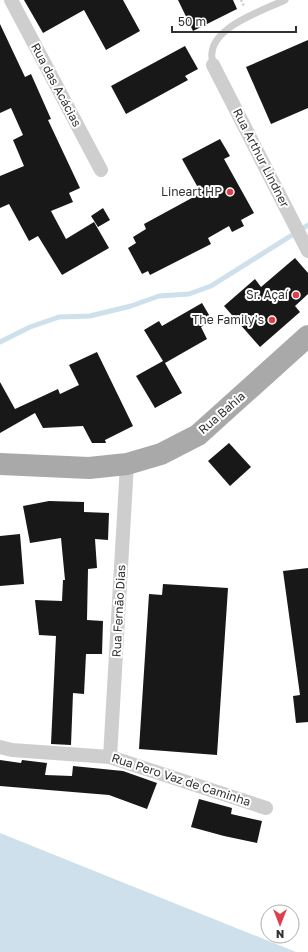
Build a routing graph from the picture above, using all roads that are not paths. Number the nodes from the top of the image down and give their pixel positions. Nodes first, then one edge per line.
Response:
1 (11, 0) edge
2 (285, 0) edge
3 (213, 65) joint
4 (101, 170) dead end
5 (308, 251) edge
6 (308, 336) edge
7 (0, 464) edge
8 (127, 464) junction
9 (0, 747) edge
10 (110, 757) junction
11 (266, 808) dead end

1 - 4 street, Rua das Acácias
2 - 3 lane
3 - 5 street, Rua Arthur Lindner
6 - 8 main road, Rua Bahia
7 - 8 main road, Rua Bahia
8 - 10 street, Rua Fernão Dias
9 - 10 street, Rua Pero Vaz de Caminha
10 - 11 street, Rua Pero Vaz de Caminha

